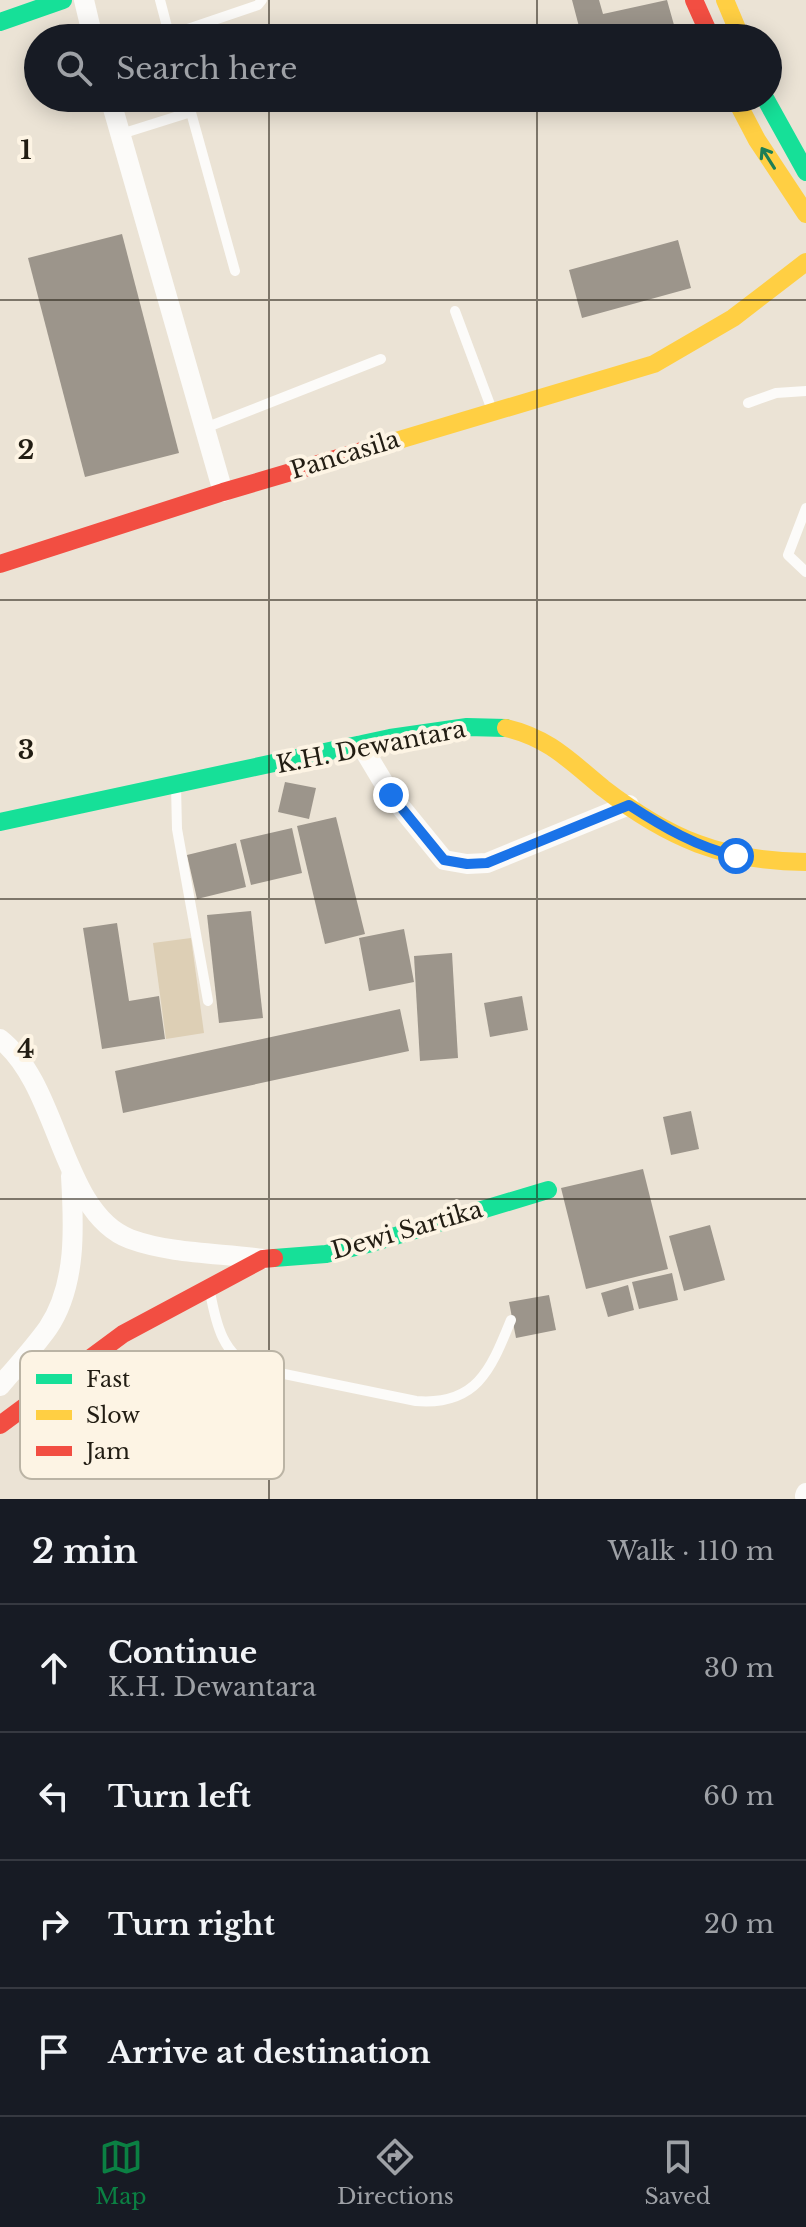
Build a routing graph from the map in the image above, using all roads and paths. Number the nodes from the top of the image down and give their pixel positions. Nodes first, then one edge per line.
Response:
1 (63, 0) edge
2 (84, 0) edge
3 (160, 0) edge
4 (262, 0) edge
5 (694, 0) edge
6 (725, 0) edge
7 (0, 22) edge
8 (90, 24) edge
9 (167, 24) edge
10 (204, 24) edge
11 (705, 24) edge
12 (735, 24) edge
13 (114, 112) edge
14 (191, 112) joint
15 (742, 112) edge
16 (773, 112) edge
17 (121, 134) junction
18 (806, 172) edge
19 (806, 214) edge
20 (806, 262) edge
21 (235, 271) dead end
22 (455, 311) dead end
23 (381, 359) dead end
24 (806, 391) edge
25 (748, 403) dead end
26 (492, 411) junction
27 (205, 428) junction
28 (223, 492) junction
29 (806, 508) edge
30 (0, 564) edge
31 (806, 572) edge
32 (361, 745) junction
33 (176, 783) junction
34 (629, 805) junction
35 (0, 822) edge
36 (806, 862) edge
37 (208, 1001) dead end
38 (0, 1039) edge
39 (71, 1169) junction
40 (548, 1190) dead end
41 (263, 1259) junction
42 (209, 1286) junction
43 (511, 1320) dead end
44 (29, 1351) edge
45 (100, 1351) edge
46 (231, 1351) edge
47 (20, 1362) edge
48 (284, 1374) edge
49 (0, 1386) edge
50 (20, 1410) edge
51 (0, 1425) edge

1 - 7 main road
2 - 8 street
3 - 9 lane
4 - 10 lane
5 - 11 main road
6 - 12 main road
13 - 17 street
14 - 17 lane
14 - 21 lane
19 -> 15 main road
16 - 18 main road
17 - 27 street
20 - 26 main road, Pancasila
22 - 26 lane
23 - 27 lane
24 - 25 lane
26 - 28 main road, Pancasila
27 - 28 street
28 - 30 main road, Pancasila
29 - 31 lane
32 - 33 main road, K.H. Dewantara
32 - 34 main road, K.H. Dewantara
32 - 34 street
33 - 35 main road, K.H. Dewantara
33 - 37 lane
34 - 36 main road, K.H. Dewantara
38 - 39 street, Dewi Sartika
39 - 41 street, Dewi Sartika
39 - 44 street, Dewi Sartika
40 - 41 main road, Dewi Sartika
41 - 42 main road, Dewi Sartika
42 - 45 main road, Dewi Sartika
42 - 46 lane
43 - 48 lane
47 - 49 street, Dewi Sartika
50 - 51 main road, Dewi Sartika

